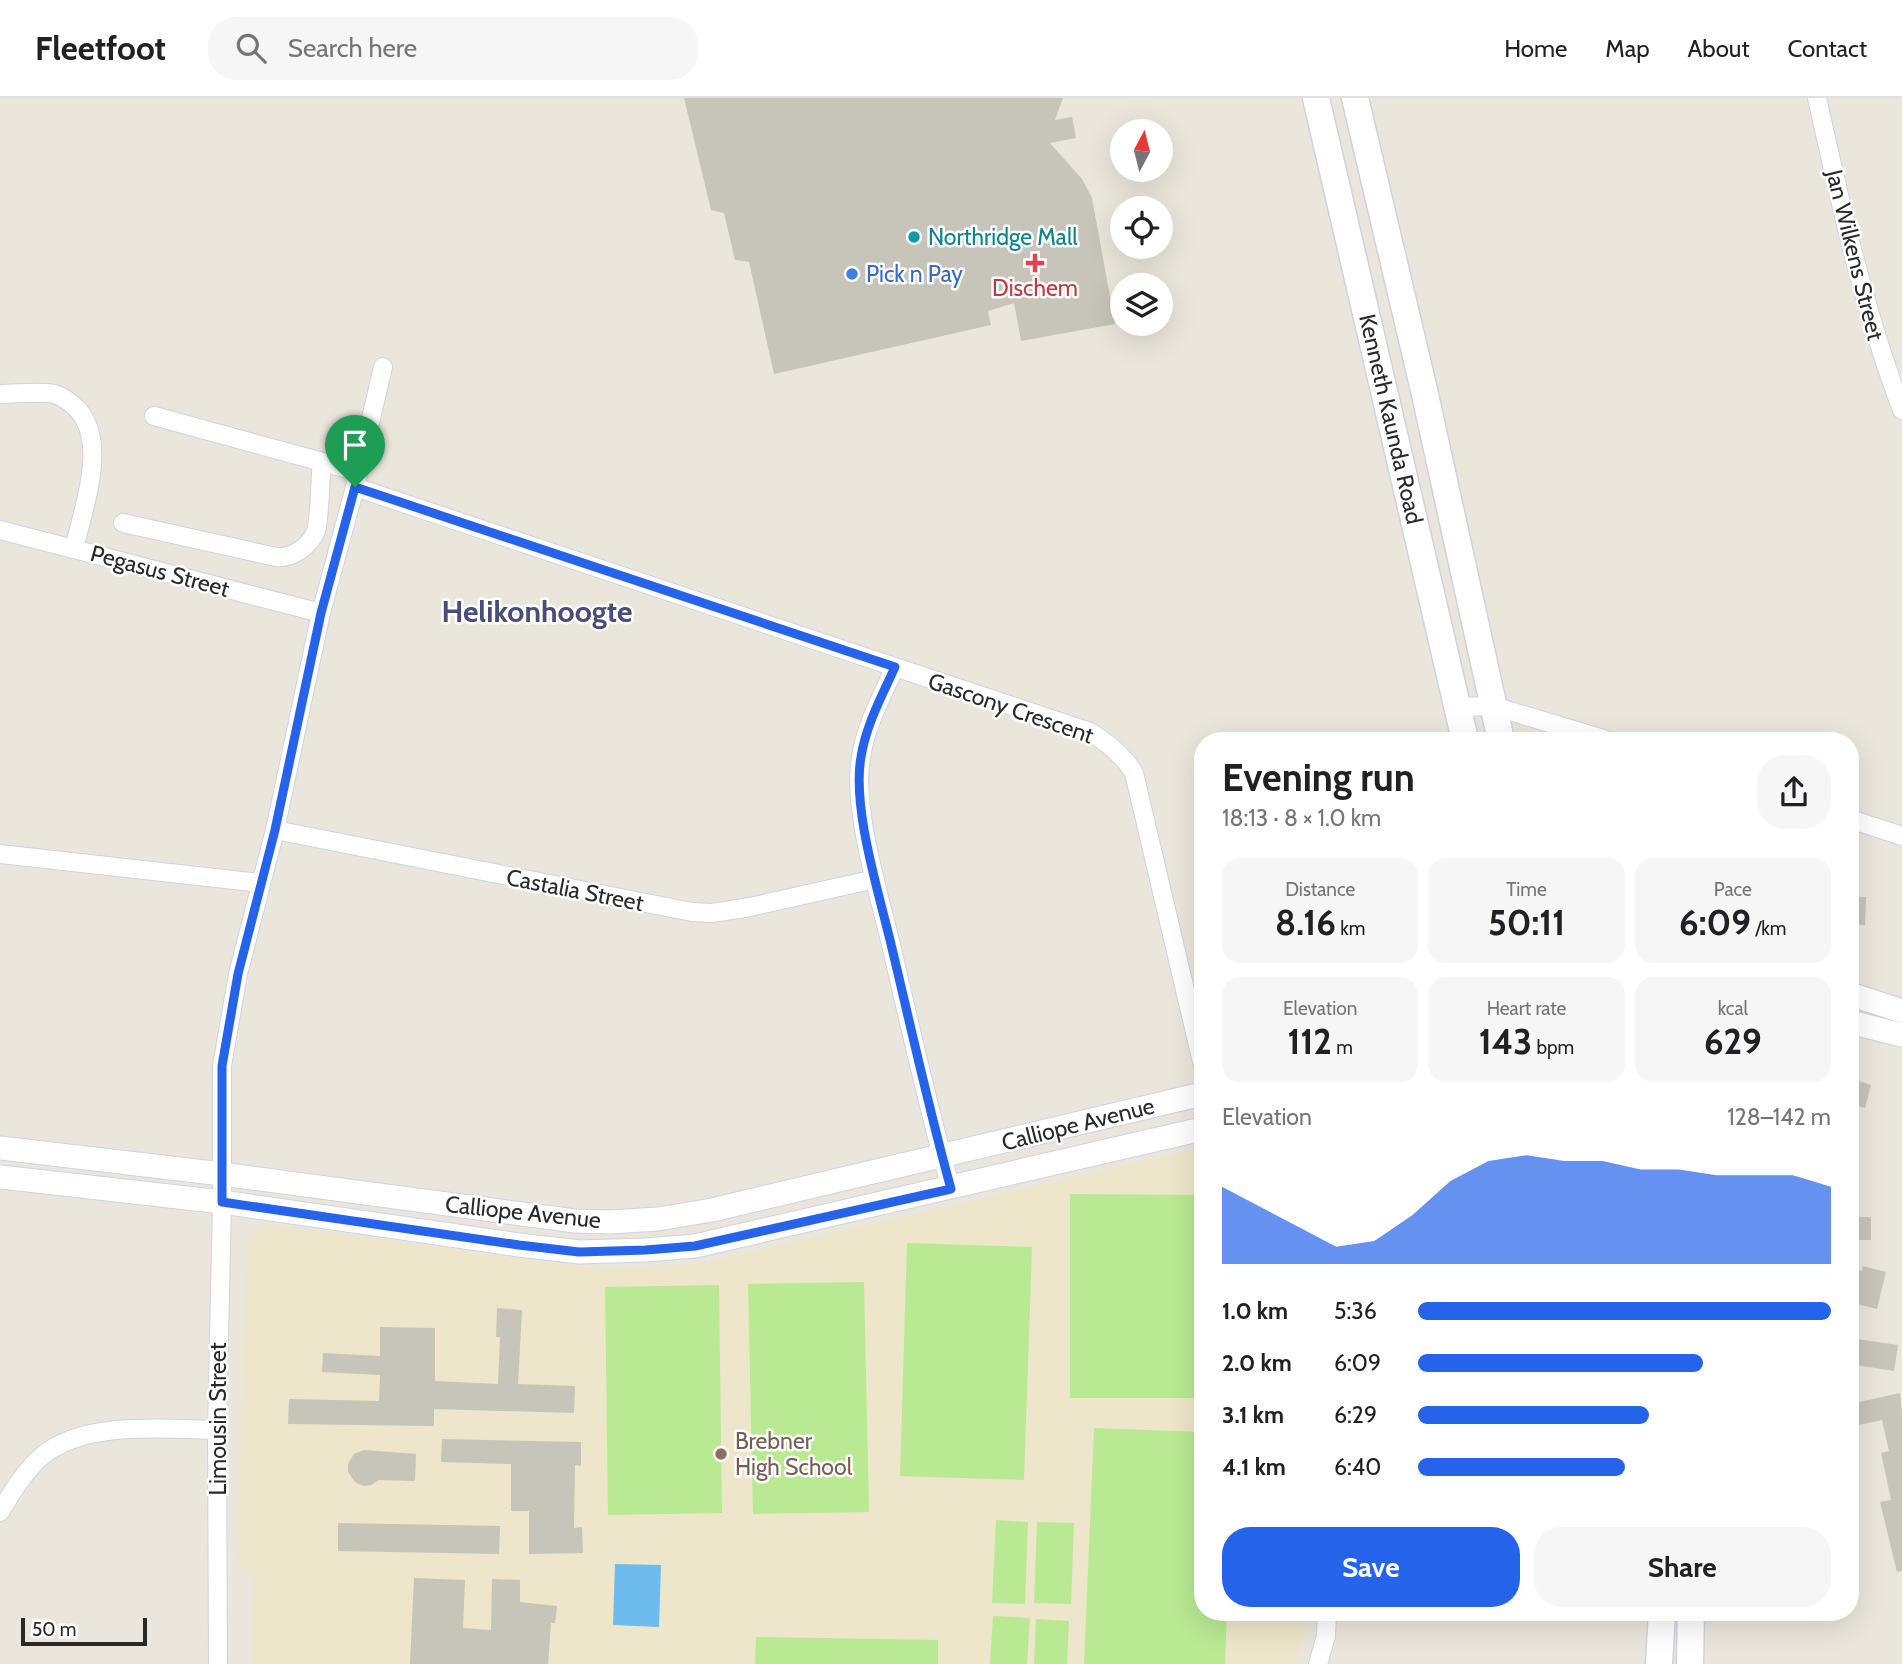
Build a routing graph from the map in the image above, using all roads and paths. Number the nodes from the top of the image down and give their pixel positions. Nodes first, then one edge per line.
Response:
1 (1316, 98) edge
2 (1355, 98) edge
3 (1817, 98) edge
4 (383, 367) dead end
5 (0, 394) edge
6 (1902, 410) edge
7 (154, 416) dead end
8 (322, 462) junction
9 (357, 479) junction
10 (123, 523) dead end
11 (0, 530) edge
12 (74, 549) junction
13 (321, 613) junction
14 (895, 667) junction
15 (1493, 706) junction
16 (1458, 707) junction
17 (1463, 732) edge
18 (1499, 732) edge
19 (1580, 732) edge
20 (1859, 822) edge
21 (275, 830) junction
22 (1902, 836) edge
23 (0, 854) edge
24 (875, 879) junction
25 (260, 883) junction
26 (1859, 997) edge
27 (1902, 1011) edge
28 (1859, 1024) edge
29 (1194, 1027) edge
30 (1902, 1035) edge
31 (1194, 1096) edge
32 (1194, 1131) edge
33 (0, 1148) edge
34 (942, 1157) junction
35 (222, 1174) junction
36 (0, 1177) edge
37 (951, 1189) junction
38 (222, 1202) junction
39 (217, 1430) junction
40 (0, 1513) edge
41 (1327, 1621) edge
42 (1661, 1621) edge
43 (1691, 1621) edge
44 (218, 1664) edge
45 (1318, 1664) edge
46 (1659, 1664) edge
47 (1690, 1664) edge

1 - 16 main road, Kenneth Kaunda Road
2 - 15 main road, Kenneth Kaunda Road
3 - 6 street, Jan Wilkens Street
4 - 9 street, Limousin Street
5 - 12 street
7 - 8 street, Gascony Crescent
8 - 9 street, Gascony Crescent
8 - 10 street
9 - 13 street, Limousin Street
9 - 14 street, Gascony Crescent
11 - 12 street, Pegasus Street
12 - 13 street, Pegasus Street
13 - 21 street, Limousin Street
14 - 24 street
14 - 29 street, Gascony Crescent
15 - 16 street
15 - 18 main road, Kenneth Kaunda Road
15 - 19 street
16 - 17 main road, Kenneth Kaunda Road
20 - 22 street
21 - 24 street, Castalia Street
21 - 25 street, Limousin Street
23 - 25 street
24 - 34 street
25 - 35 street, Limousin Street
26 - 27 street
28 - 30 street
31 - 34 street, Calliope Avenue
32 - 37 street, Calliope Avenue
33 - 35 street, Calliope Avenue
34 - 35 street, Calliope Avenue
34 - 37 street
35 - 38 street, Limousin Street
36 - 38 street, Calliope Avenue
37 - 38 street, Calliope Avenue
38 - 39 street, Limousin Street
39 - 40 street
39 - 44 street, Limousin Street
41 - 45 street
42 - 46 main road
43 - 47 main road

